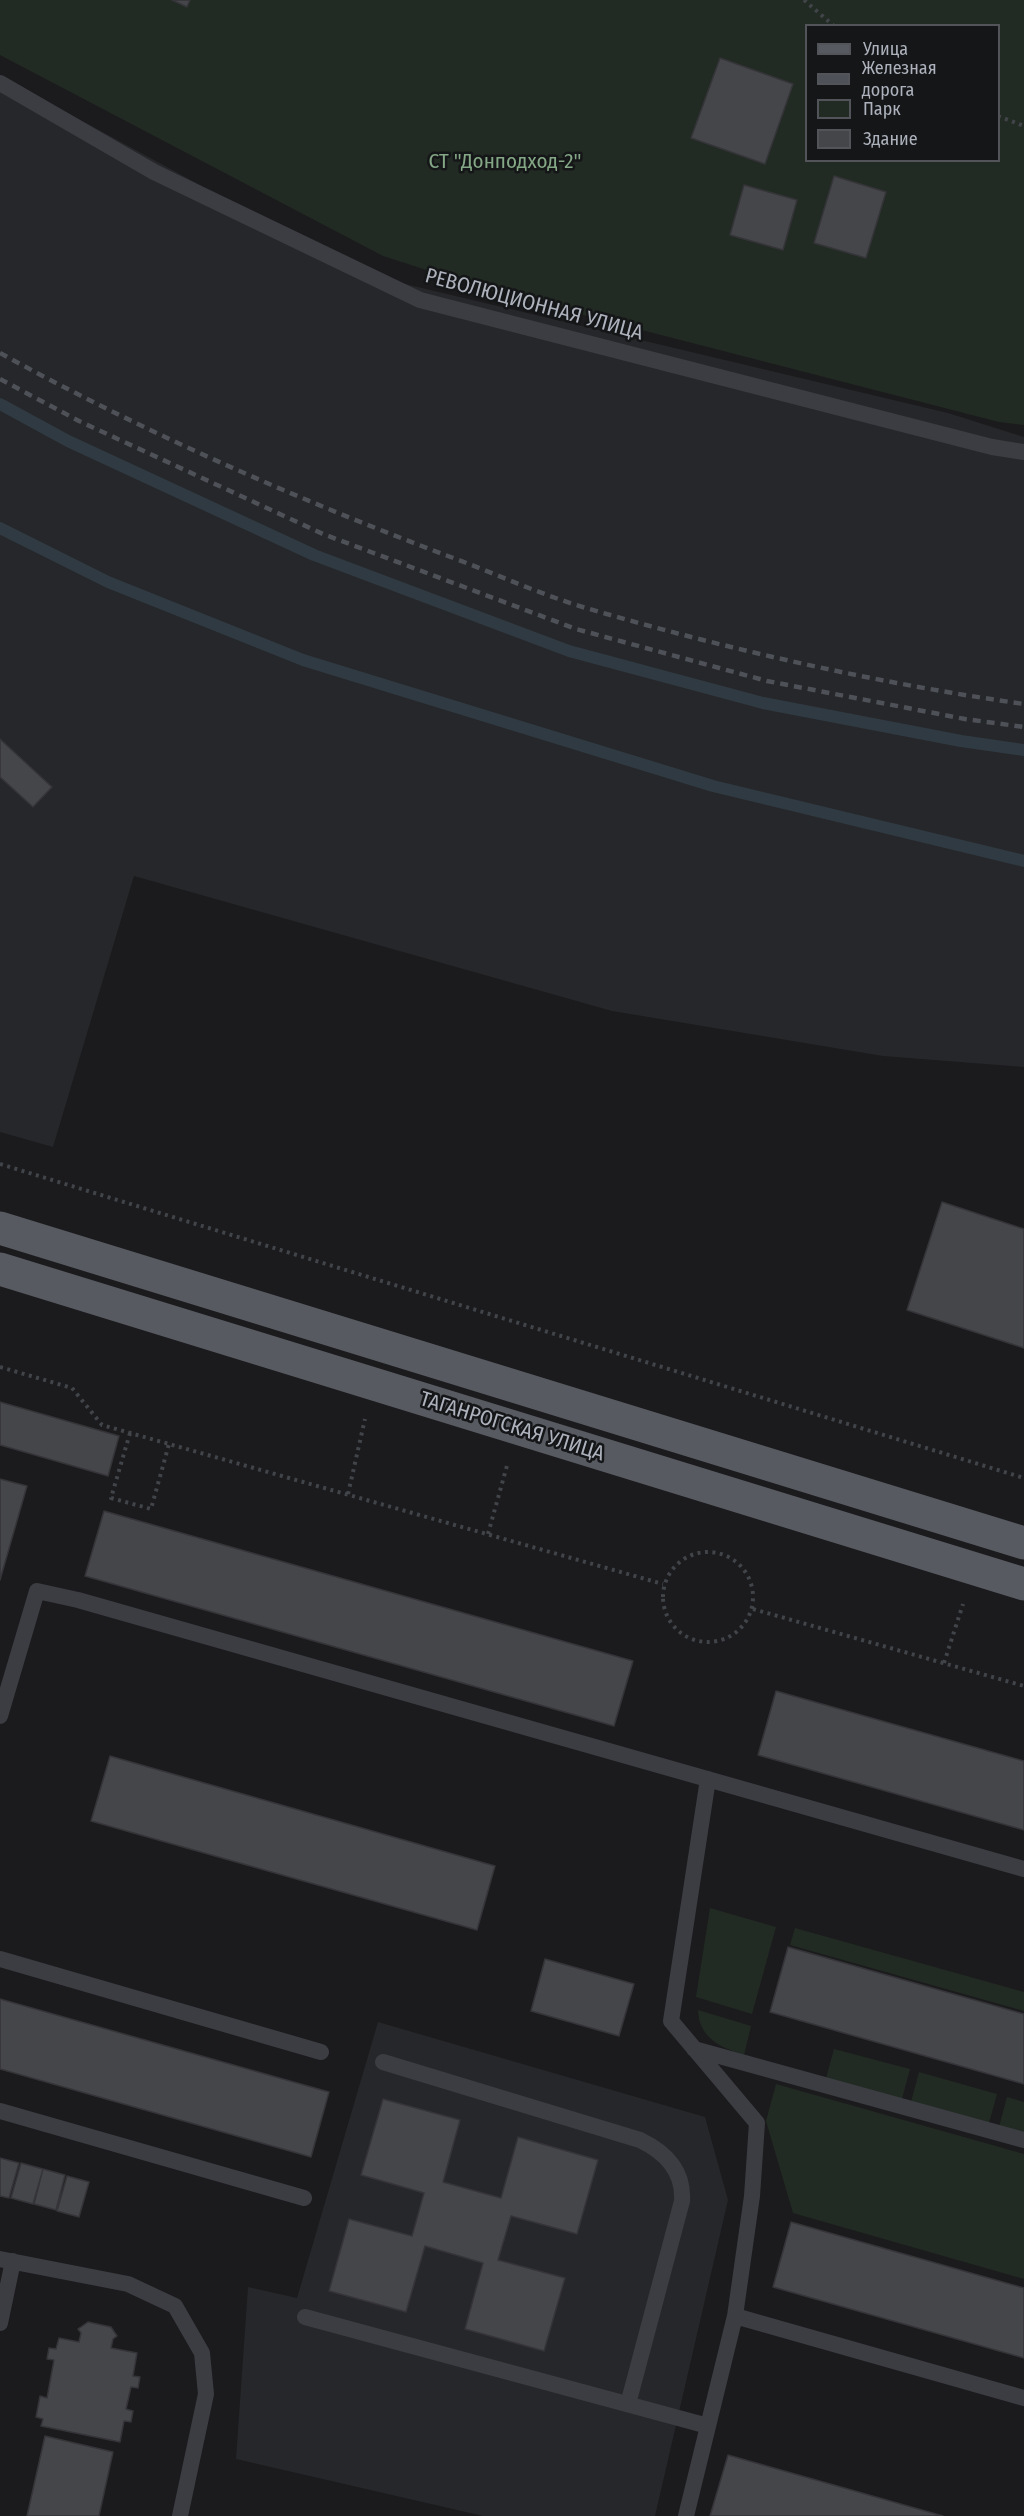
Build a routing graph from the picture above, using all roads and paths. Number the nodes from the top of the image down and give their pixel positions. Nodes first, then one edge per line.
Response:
1 (804, 0) edge
2 (832, 24) edge
3 (0, 83) edge
4 (1000, 116) edge
5 (1024, 126) edge
6 (1024, 452) edge
7 (0, 1164) edge
8 (0, 1228) edge
9 (0, 1269) edge
10 (0, 1367) edge
11 (367, 1411) dead end
12 (130, 1432) junction
13 (169, 1444) junction
14 (510, 1454) dead end
15 (1024, 1478) edge
16 (348, 1494) junction
17 (488, 1534) junction
18 (1024, 1543) edge
19 (663, 1584) junction
20 (1024, 1584) edge
21 (966, 1594) dead end
22 (753, 1609) junction
23 (944, 1663) junction
24 (1024, 1686) edge
25 (0, 1716) edge
26 (708, 1779) junction
27 (1024, 1869) edge
28 (0, 1959) edge
29 (694, 2049) junction
30 (321, 2052) dead end
31 (383, 2062) dead end
32 (0, 2111) edge
33 (1024, 2140) edge
34 (303, 2198) dead end
35 (7, 2260) edge
36 (735, 2316) junction
37 (305, 2317) dead end
38 (0, 2323) edge
39 (1024, 2398) edge
40 (628, 2404) junction
41 (708, 2426) junction
42 (180, 2516) edge
43 (686, 2516) edge

1 - 2 path
3 - 6 lane, РЕВОЛЮЦИОННАЯ УЛИЦА
4 - 5 path
7 - 15 path
8 - 18 main road, ТАГАНРОГСКАЯ УЛИЦА
9 - 20 main road, ТАГАНРОГСКАЯ УЛИЦА
10 - 12 path
11 - 16 path
12 - 13 path
12 - 13 path
13 - 16 path
14 - 17 path
16 - 17 path
17 - 19 path
19 - 22 path
19 - 22 path
21 - 23 path
22 - 23 path
23 - 24 path
25 - 26 lane
26 - 27 lane
26 - 29 lane
28 - 30 lane
29 - 33 lane
29 - 36 lane
31 - 40 lane
32 - 34 lane
35 - 38 lane
35 - 42 lane
36 - 39 lane
36 - 41 lane
37 - 40 lane
40 - 41 lane
41 - 43 lane

